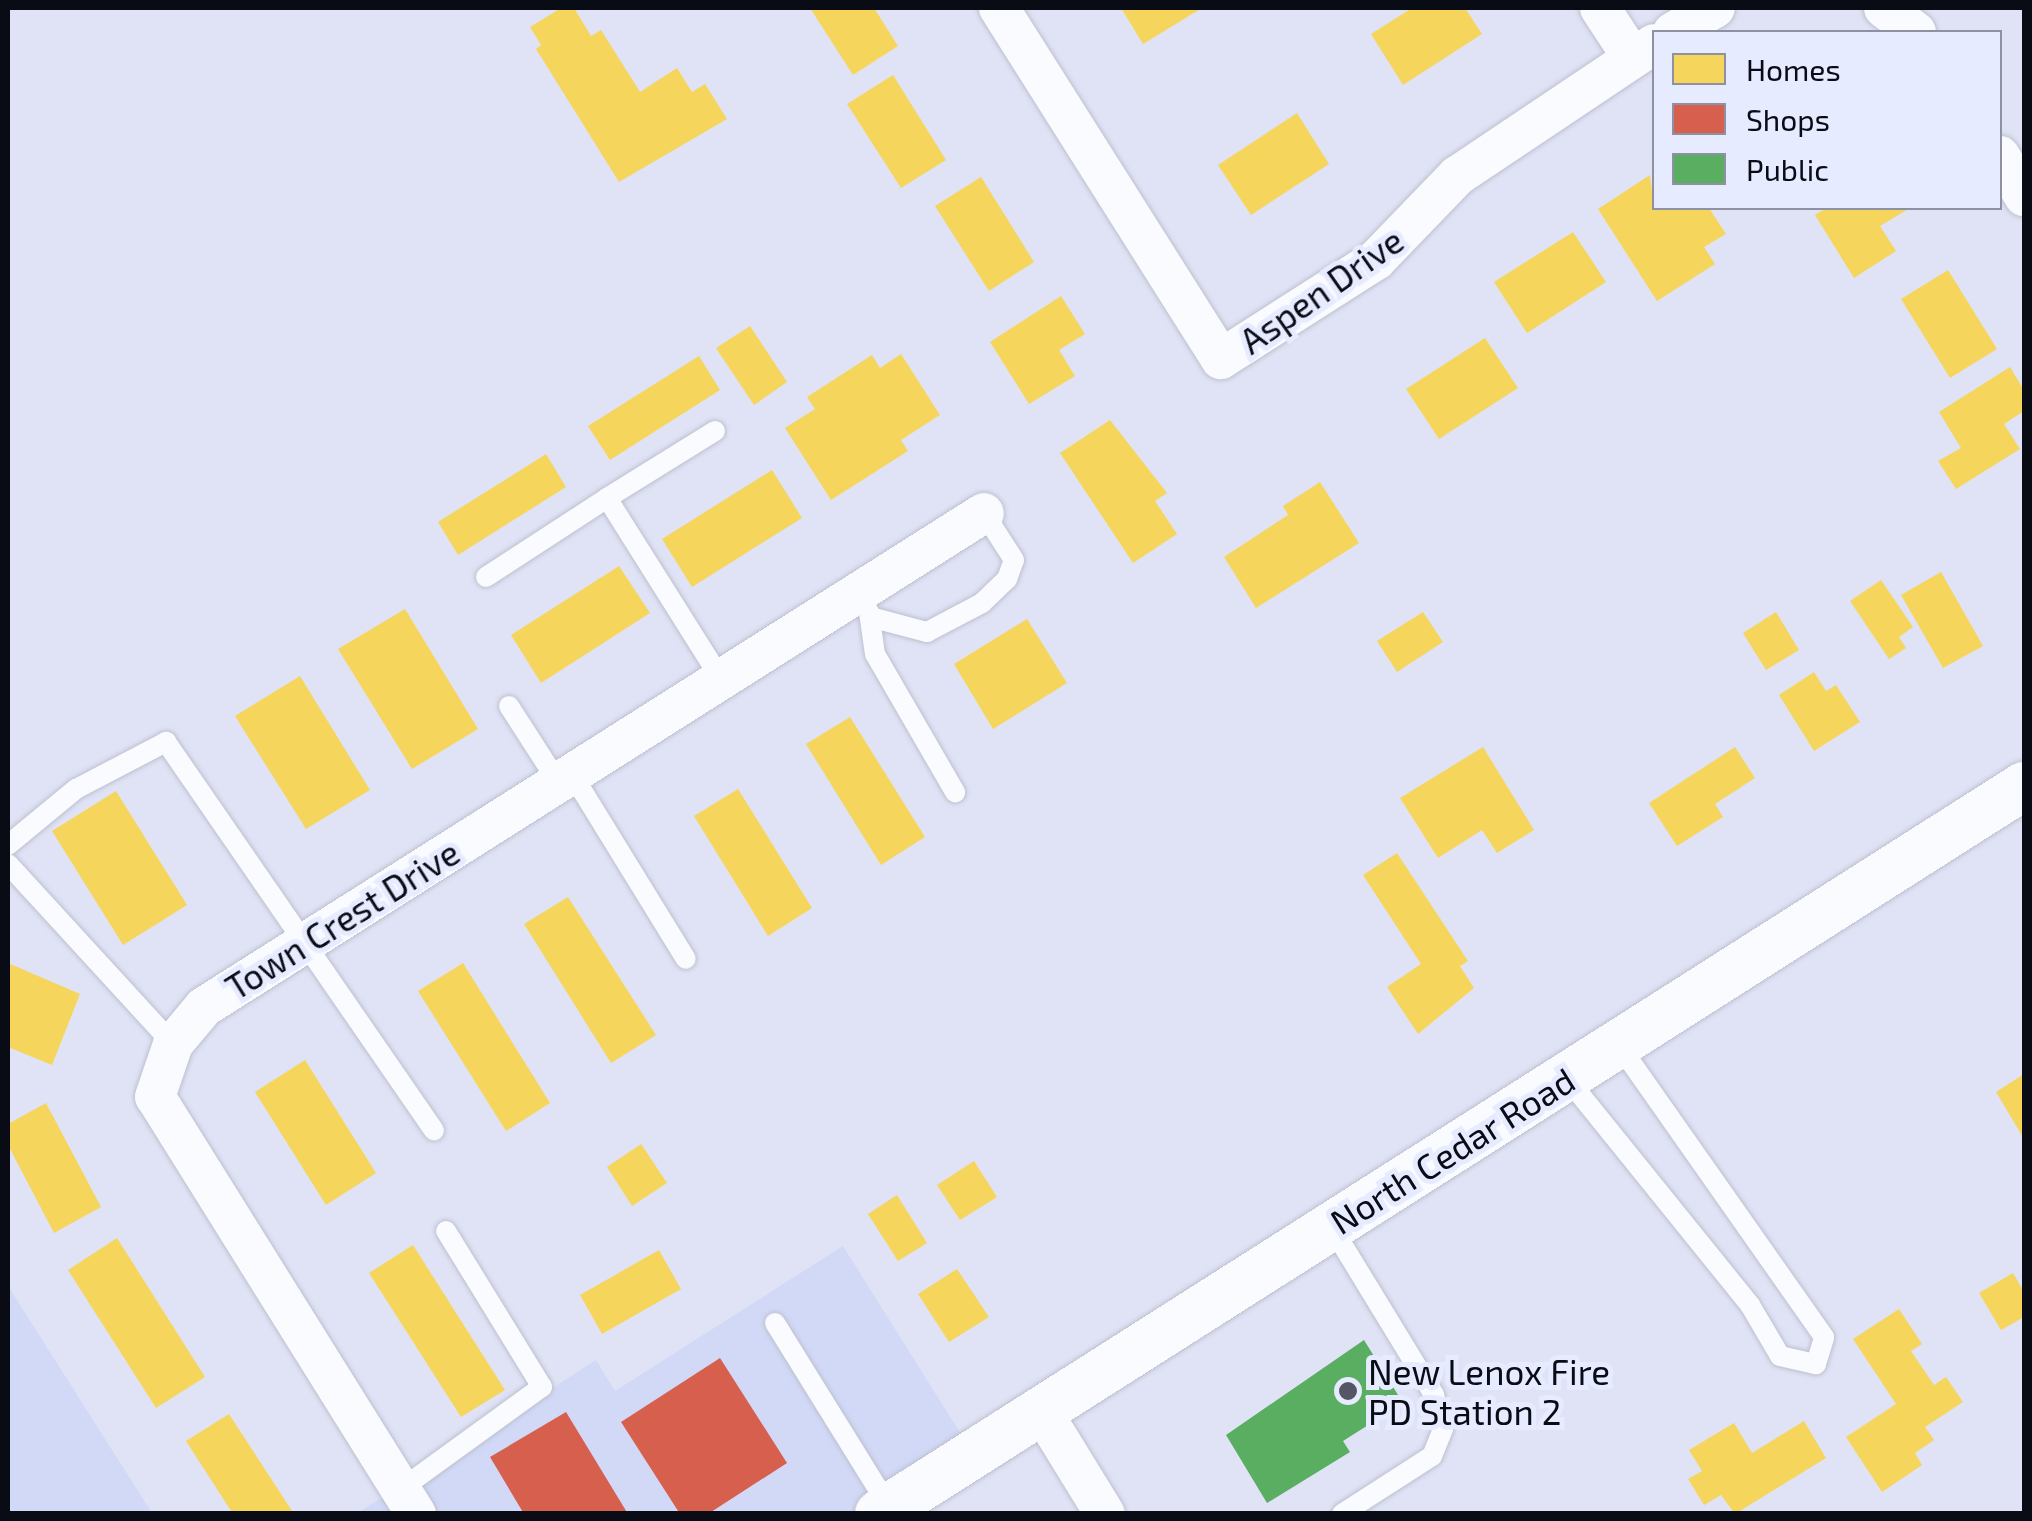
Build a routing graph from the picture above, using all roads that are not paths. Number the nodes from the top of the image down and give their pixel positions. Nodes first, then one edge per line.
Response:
1 (999, 8) edge
2 (1600, 8) edge
3 (1716, 8) edge
4 (1884, 8) edge
5 (1678, 30) edge
6 (1913, 30) edge
7 (1643, 50) edge
8 (2002, 159) edge
9 (2024, 196) edge
10 (715, 430) dead end
11 (607, 498) junction
12 (984, 512) joint
13 (486, 578) dead end
14 (865, 605) junction
15 (721, 679) junction
16 (508, 706) dead end
17 (565, 778) junction
18 (2024, 786) edge
19 (955, 792) dead end
20 (8, 844) edge
21 (8, 864) edge
22 (302, 944) junction
23 (686, 959) dead end
24 (173, 1044) junction
25 (1618, 1044) junction
26 (1566, 1077) junction
27 (434, 1131) dead end
28 (1332, 1226) junction
29 (446, 1231) dead end
30 (775, 1323) dead end
31 (1041, 1410) junction
32 (408, 1501) edge
33 (884, 1510) edge
34 (1106, 1514) edge
35 (1342, 1514) edge

1 - 7 street, Aspen Drive
2 - 7 street
3 - 5 street
4 - 6 street
8 - 9 street
10 - 11 lane
11 - 13 lane
11 - 15 lane
12 - 14 street, Town Crest Drive
12 - 14 lane
14 - 15 street, Town Crest Drive
14 - 19 lane
15 - 17 street, Town Crest Drive
16 - 17 lane
17 - 22 street, Town Crest Drive
17 - 23 lane
18 - 25 street, North Cedar Road
20 - 22 lane
21 - 24 lane
22 - 24 street, Town Crest Drive
22 - 27 lane
24 - 32 street, Town Crest Drive
25 - 26 street, North Cedar Road
25 - 26 lane
26 - 28 street, North Cedar Road
28 - 31 street, North Cedar Road
28 - 35 lane
29 - 32 lane
30 - 33 lane
31 - 33 street, North Cedar Road
31 - 34 street

